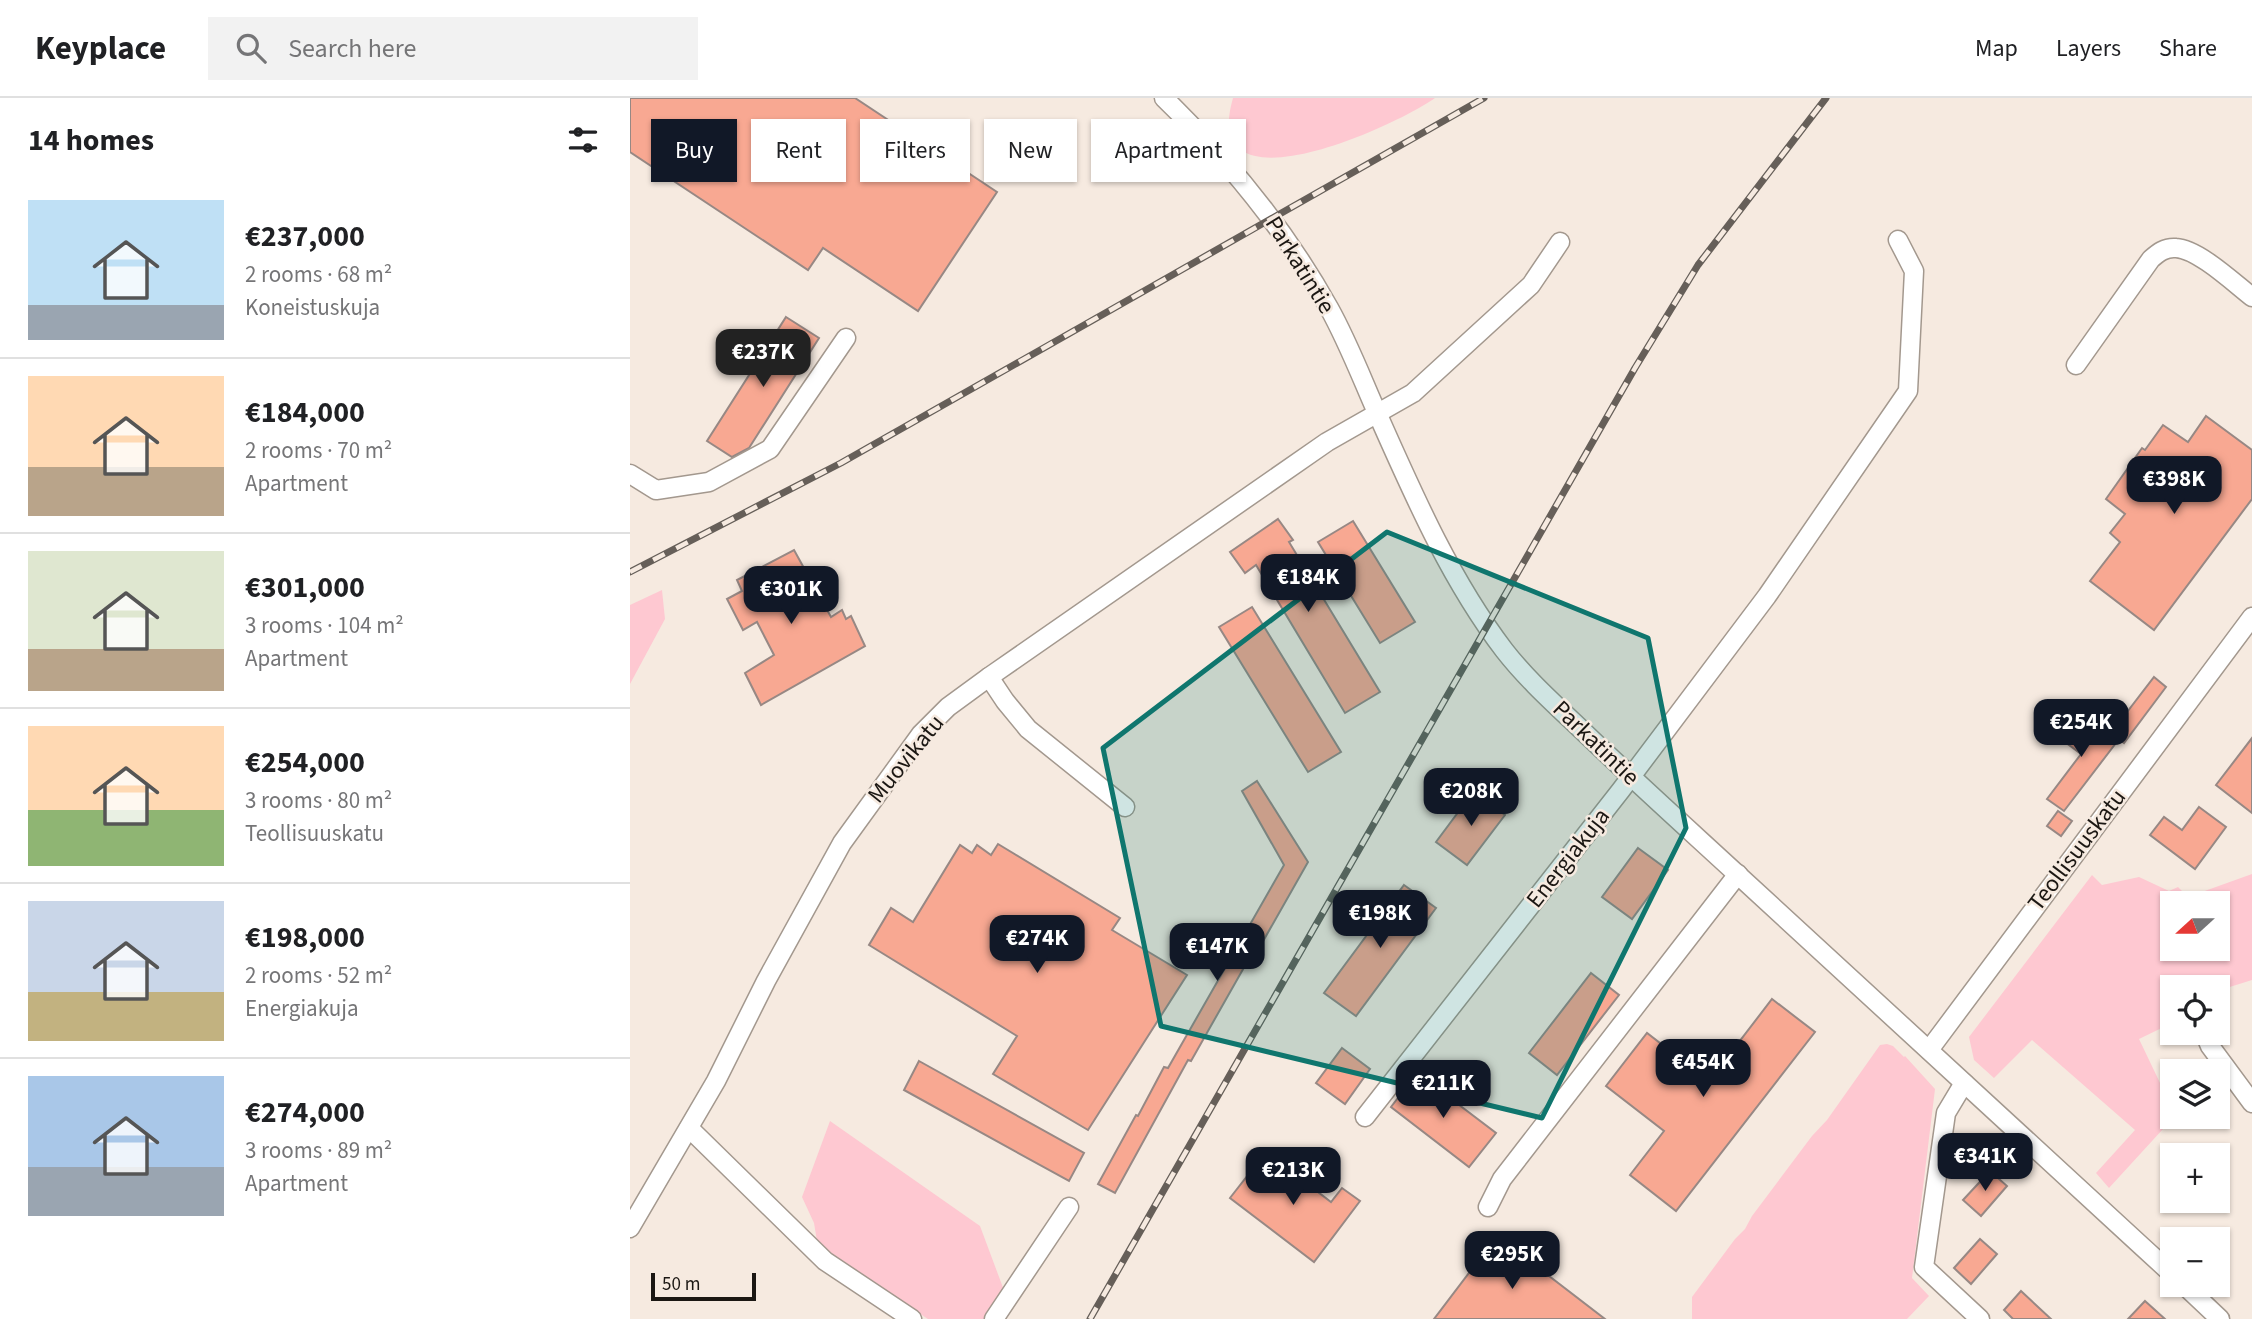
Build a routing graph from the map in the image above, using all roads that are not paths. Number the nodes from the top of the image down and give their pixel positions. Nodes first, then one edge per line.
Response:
1 (1164, 98) edge
2 (1898, 240) dead end
3 (1560, 242) dead end
4 (2252, 297) edge
5 (846, 338) dead end
6 (2076, 365) dead end
7 (1377, 414) junction
8 (630, 474) edge
9 (2252, 617) edge
10 (989, 677) junction
11 (1630, 776) junction
12 (1125, 807) dead end
13 (1738, 874) junction
14 (2210, 1045) edge
15 (1929, 1050) junction
16 (1964, 1083) junction
17 (2252, 1103) edge
18 (1365, 1117) dead end
19 (688, 1128) junction
20 (1069, 1207) dead end
21 (1488, 1207) dead end
22 (630, 1228) edge
23 (2160, 1263) edge
24 (2197, 1297) edge
25 (912, 1319) edge
26 (994, 1319) edge
27 (1980, 1319) edge
28 (2220, 1319) edge

1 - 7 street, Parkatintie
2 - 11 street, Energiakuja
3 - 7 street, Muovikatu
4 - 6 street
5 - 8 street
7 - 10 street, Muovikatu
7 - 11 street, Parkatintie
9 - 15 street, Teollisuuskatu
10 - 12 street
10 - 19 street, Muovikatu
11 - 13 street, Parkatintie
11 - 18 street, Energiakuja
13 - 15 street, Parkatintie
13 - 21 street
14 - 17 street
15 - 16 street, Parkatintie
16 - 23 street, Parkatintie
16 - 27 street
19 - 22 street, Muovikatu
19 - 25 street
20 - 26 street
24 - 28 street

